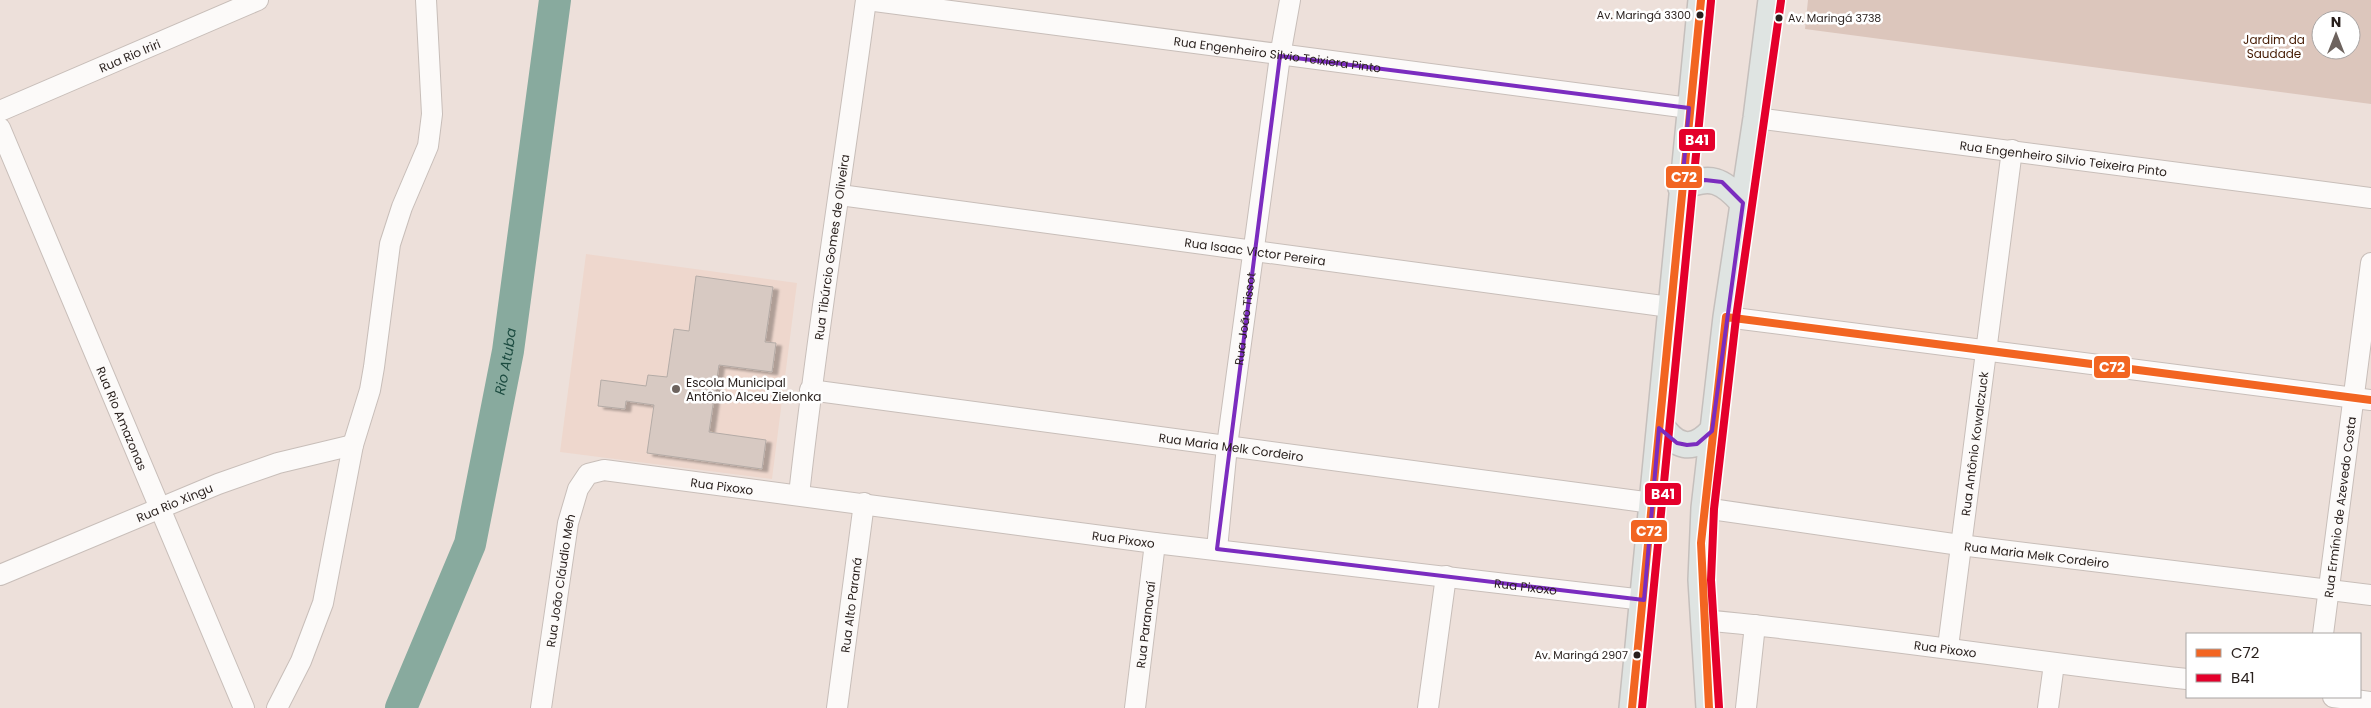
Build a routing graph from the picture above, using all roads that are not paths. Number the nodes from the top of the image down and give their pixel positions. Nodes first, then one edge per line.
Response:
1 (258, 0) edge
2 (426, 0) edge
3 (866, 0) edge
4 (1290, 0) edge
5 (1701, 0) edge
6 (1772, 0) edge
7 (1280, 56) junction
8 (1689, 108) junction
9 (0, 110) edge
10 (1756, 118) junction
11 (0, 128) edge
12 (2012, 150) junction
13 (1681, 188) junction
14 (840, 194) junction
15 (2371, 198) edge
16 (1743, 203) junction
17 (1255, 250) junction
18 (2371, 262) edge
19 (1670, 307) junction
20 (1726, 317) junction
21 (1986, 349) junction
22 (810, 390) junction
23 (2363, 399) edge
24 (1660, 424) junction
25 (1712, 431) junction
26 (353, 445) junction
27 (1227, 446) junction
28 (604, 470) joint
29 (799, 495) junction
30 (864, 503) junction
31 (1652, 503) junction
32 (159, 507) junction
33 (1704, 508) junction
34 (1155, 543) junction
35 (1960, 545) junction
36 (1216, 549) junction
37 (0, 575) edge
38 (1446, 576) junction
39 (2329, 590) junction
40 (2371, 595) edge
41 (1644, 600) junction
42 (1703, 620) junction
43 (1755, 625) junction
44 (2323, 633) edge
45 (1948, 647) junction
46 (2054, 664) junction
47 (2186, 680) edge
48 (2343, 701) edge
49 (2371, 702) edge
50 (244, 708) edge
51 (278, 708) edge
52 (541, 708) edge
53 (837, 708) edge
54 (1135, 708) edge
55 (1428, 708) edge
56 (1632, 708) edge
57 (1708, 708) edge
58 (1746, 708) edge
59 (2048, 708) edge

1 - 9 street, Rua Rio Iriri
2 - 26 street
3 - 7 street, Rua Engenheiro Silvio Teixiera Pinto
3 - 14 street, Rua Tibúrcio Gomes de Oliveira
4 - 7 street, Rua João Tissot
5 - 8 main road
6 - 10 main road
7 - 8 street, Rua Engenheiro Silvio Teixiera Pinto
7 - 17 street, Rua João Tissot
8 - 13 main road
10 - 12 street, Rua Engenheiro Silvio Teixeira Pinto
10 - 16 main road
11 - 32 street, Rua Rio Amazonas
12 - 15 street, Rua Engenheiro Silvio Teixeira Pinto
12 - 21 street, Rua Antônio Kowalczuck
13 - 16 main road
13 - 19 main road
14 - 17 street, Rua Isaac Victor Pereira
14 - 22 street, Rua Tibúrcio Gomes de Oliveira
16 - 20 main road
17 - 19 street, Rua Isaac Victor Pereira
17 - 27 street, Rua João Tissot
18 - 23 street, Rua Ermínio de Azevedo Costa
19 - 24 main road
20 - 21 street
20 - 25 main road
21 - 23 street
21 - 35 street, Rua Antônio Kowalczuck
22 - 27 street, Rua Maria Melk Cordeiro
22 - 29 street, Rua Tibúrcio Gomes de Oliveira
23 - 39 street, Rua Ermínio de Azevedo Costa
24 - 25 main road
24 - 31 main road
25 - 33 main road
26 - 32 street, Rua Rio Xingu
26 - 51 street
27 - 31 street, Rua Maria Melk Cordeiro
27 - 36 street, Rua João Tissot
28 - 29 street, Rua Pixoxo
28 - 52 street, Rua João Cláudio Meh
29 - 30 street, Rua Pixoxo
30 - 34 street, Rua Pixoxo
30 - 53 street, Rua Alto Paraná
31 - 41 main road
32 - 37 street, Rua Rio Xingu
32 - 50 street, Rua Rio Amazonas
33 - 35 street, Rua Maria Melk Cordeiro
33 - 42 main road
34 - 36 street, Rua Pixoxo
34 - 54 street, Rua Paranavaí
35 - 39 street, Rua Maria Melk Cordeiro
35 - 45 street, Rua Antônio Kowalczuck
36 - 38 street, Rua Pixoxo
38 - 41 street, Rua Pixoxo
38 - 55 street
39 - 40 street, Rua Maria Melk Cordeiro
39 - 44 street, Rua Ermínio de Azevedo Costa
41 - 56 main road
42 - 43 street, Rua Pixoxo
42 - 57 main road
43 - 45 street, Rua Pixoxo
43 - 58 street
45 - 46 street, Rua Pixoxo
46 - 47 street, Rua Pixoxo
46 - 59 street
48 - 49 street

